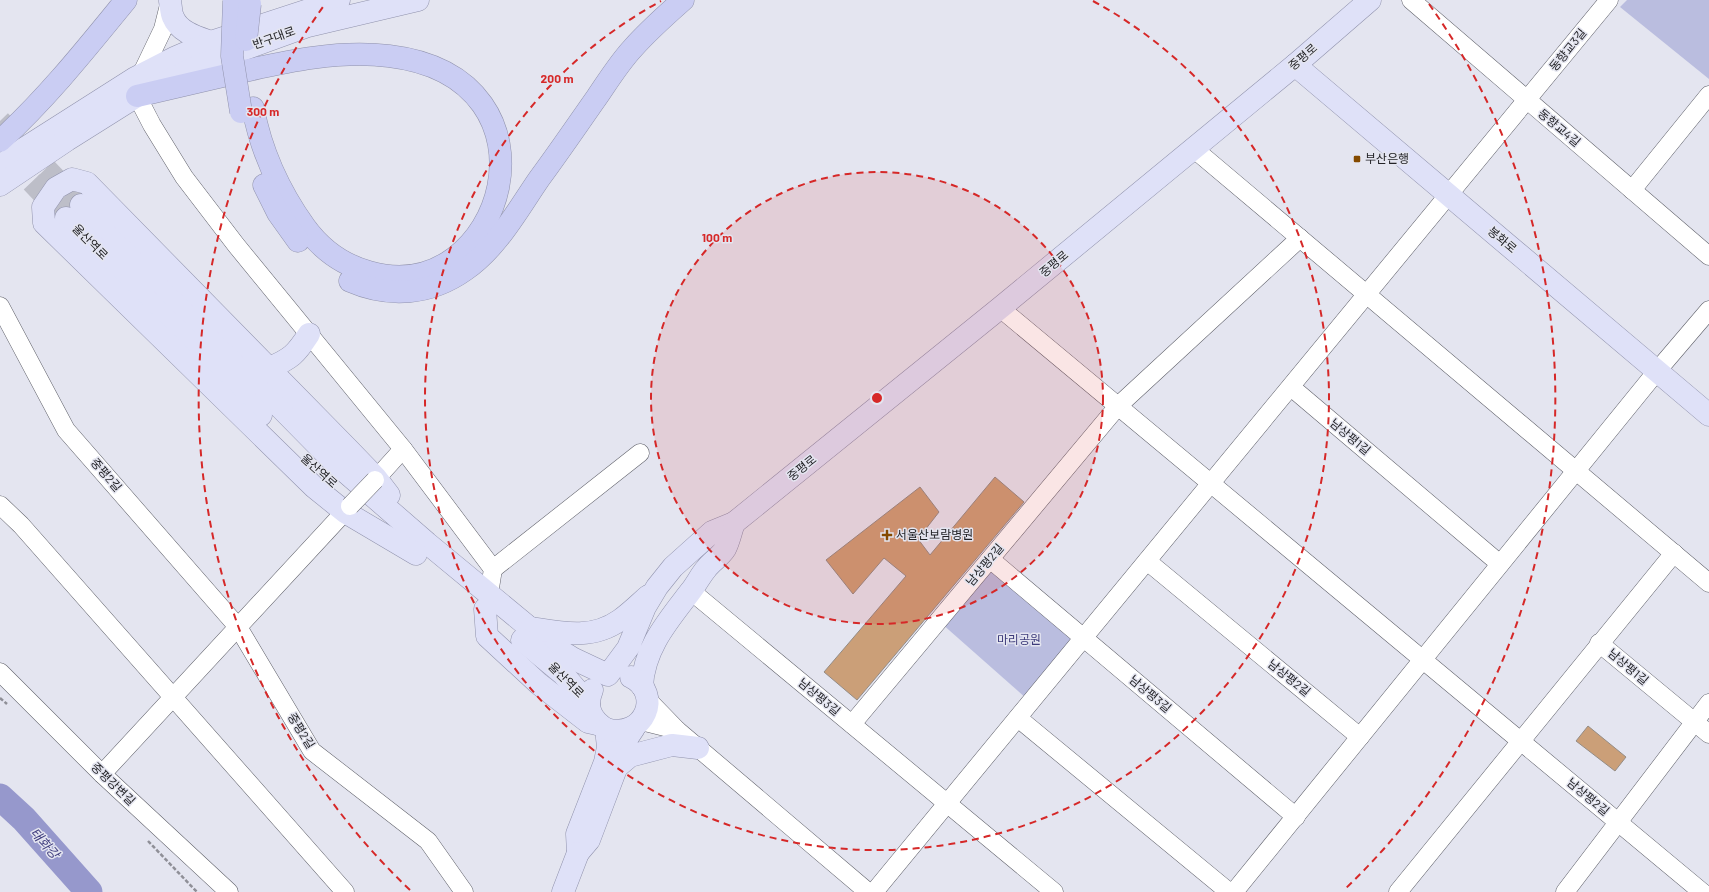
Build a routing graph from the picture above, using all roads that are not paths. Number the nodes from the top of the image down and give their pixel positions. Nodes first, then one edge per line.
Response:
1 (126, 0) edge
2 (339, 0) edge
3 (418, 0) edge
4 (683, 0) edge
5 (1370, 0) edge
6 (1411, 0) edge
7 (1609, 0) edge
8 (170, 1) edge
9 (242, 1) edge
10 (211, 42) junction
11 (1295, 65) junction
12 (139, 86) junction
13 (1709, 95) edge
14 (1527, 101) junction
15 (247, 110) junction
16 (0, 141) edge
17 (1194, 148) junction
18 (0, 166) edge
19 (0, 185) edge
20 (1632, 190) junction
21 (1449, 195) junction
22 (74, 211) tunnel mouth
23 (1300, 238) junction
24 (1709, 256) edge
25 (1367, 295) junction
26 (0, 306) edge
27 (1000, 308) junction
28 (1709, 310) edge
29 (309, 334) junction
30 (269, 368) junction
31 (1657, 371) junction
32 (1291, 387) junction
33 (1118, 406) junction
34 (1709, 416) edge
35 (403, 449) junction
36 (640, 453) dead end
37 (1576, 471) junction
38 (375, 479) junction
39 (1211, 484) junction
40 (0, 505) edge
41 (347, 509) junction
42 (734, 523) junction
43 (422, 549) junction
44 (1674, 553) junction
45 (990, 558) junction
46 (1147, 561) junction
47 (1500, 564) junction
48 (493, 569) junction
49 (1709, 583) edge
50 (657, 587) junction
51 (691, 591) junction
52 (487, 601) junction
53 (238, 627) junction
54 (530, 628) junction
55 (1084, 638) junction
56 (1599, 644) junction
57 (1423, 660) junction
58 (0, 672) edge
59 (608, 676) junction
60 (644, 692) junction
61 (173, 697) junction
62 (1709, 703) edge
63 (589, 704) junction
64 (1018, 718) junction
65 (1694, 722) junction
66 (637, 724) junction
67 (852, 724) junction
68 (602, 727) junction
69 (676, 730) junction
70 (1709, 734) edge
71 (1360, 737) junction
72 (1521, 741) junction
73 (698, 748) junction
74 (617, 767) junction
75 (102, 774) junction
76 (947, 803) junction
77 (1296, 817) junction
78 (1618, 822) junction
79 (578, 852) junction
80 (229, 892) edge
81 (344, 892) edge
82 (464, 892) edge
83 (563, 892) edge
84 (868, 892) edge
85 (874, 892) edge
86 (1054, 892) edge
87 (1229, 892) edge
88 (1234, 892) edge
89 (1398, 892) edge
90 (1565, 892) edge
91 (1702, 892) edge

1 - 16 highway
2 - 10 main road, 반구대로
3 - 12 main road, 반구대로
4 - 15 highway
5 - 11 main road, 중평로
6 - 14 street, 동향교4길
7 - 14 street, 동향교3길
8 - 10 main road
8 - 12 street
9 - 15 highway, bridge
10 - 12 main road, 반구대로
11 - 17 main road, 중평로
11 - 21 main road, 봉화로
12 - 15 highway
12 - 18 main road, 반구대로
12 - 19 main road, 반구대로
12 - 29 street
13 - 20 street
14 - 20 street, 동향교4길
14 - 21 street, 동향교3길
17 - 23 street
17 - 27 main road, 중평로
20 - 24 street, 동향교4길
21 - 25 street, 동향교3길
21 - 31 main road, 봉화로
22 - 43 main road, 울산역로
23 - 25 street
23 - 33 street
25 - 32 street
25 - 37 street
26 - 53 street, 중평2길
27 - 33 street, 남상평2길
27 - 42 main road, 중평로
28 - 31 street
29 - 30 main road
29 - 35 street
30 - 38 main road
30 - 41 main road
31 - 34 main road, 봉화로
31 - 37 street
32 - 39 street
32 - 47 street, 남상평1길
33 - 39 street, 남상평2길
33 - 45 street, 남상평2길
35 - 38 street
35 - 48 street
36 - 48 street
37 - 44 street
37 - 47 street
38 - 41 street, bridge
38 - 43 main road
39 - 46 street
39 - 57 street, 남상평2길
40 - 61 street
41 - 43 main road
41 - 53 street
42 - 50 main road, 중평로
42 - 51 main road
43 - 52 main road, 울산역로
44 - 49 street
44 - 56 street, 남상평1길
45 - 55 street, 남상평3길
45 - 67 street, 남상평2길
46 - 55 street
46 - 71 street, 남상평2길
47 - 57 street
48 - 52 street
50 - 54 main road
50 - 59 main road
51 - 60 main road
51 - 67 street, 남상평3길
52 - 54 main road, 울산역로
52 - 63 main road, 울산역로
52 - 68 main road
53 - 61 street
53 - 82 street, 중평2길
54 - 59 main road, 울산역로
55 - 64 street
55 - 77 street, 남상평3길
56 - 65 street, 남상평1길
56 - 72 street
57 - 71 street
57 - 72 street, 남상평2길
58 - 75 street, 중평강변길
59 - 60 main road
59 - 63 main road
60 - 66 main road
60 - 69 street
61 - 75 street
61 - 81 street
62 - 65 street
63 - 68 main road
64 - 76 street
64 - 87 street
65 - 70 street, 남상평1길
65 - 78 street
66 - 68 main road
66 - 69 street
66 - 74 main road
67 - 76 street, 남상평3길
68 - 79 main road
69 - 73 street
71 - 77 street
72 - 78 street, 남상평2길
72 - 89 street
73 - 74 main road
73 - 84 street
74 - 79 main road
75 - 80 street, 중평강변길
76 - 85 street
76 - 86 street, 남상평3길
77 - 88 street
78 - 90 street, 남상평2길
78 - 91 street, 남상평2길
79 - 83 main road

